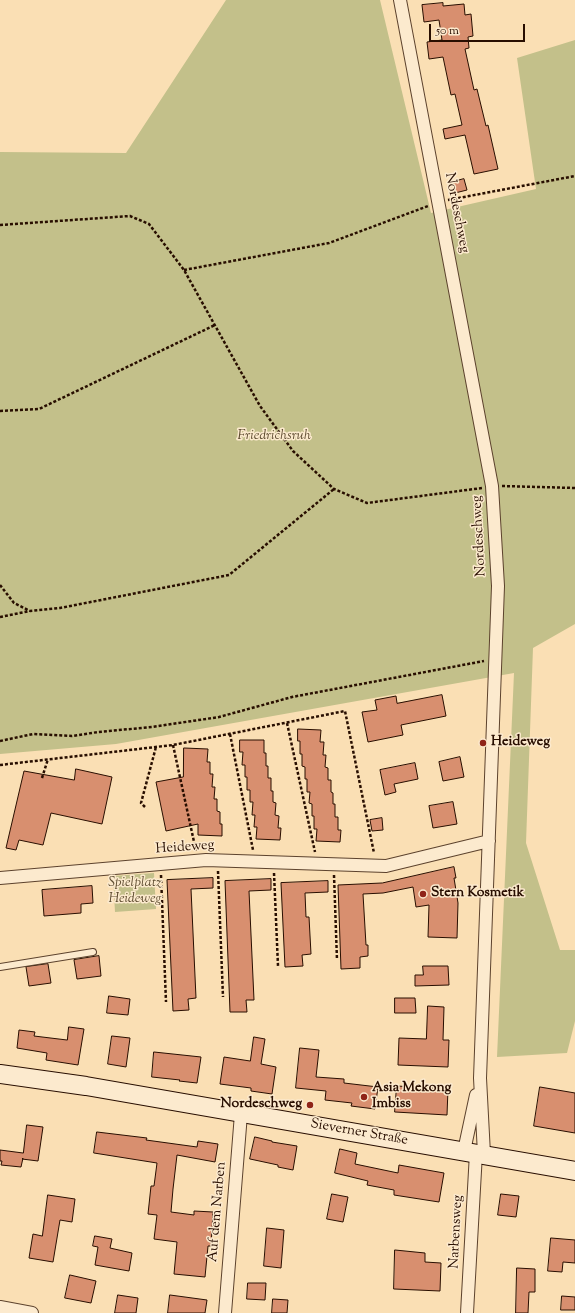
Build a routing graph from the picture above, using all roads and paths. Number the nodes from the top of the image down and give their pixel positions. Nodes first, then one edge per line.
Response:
1 (400, 0) edge
2 (575, 176) edge
3 (439, 202) junction
4 (0, 225) edge
5 (184, 270) junction
6 (215, 325) junction
7 (0, 411) edge
8 (492, 486) junction
9 (575, 488) edge
10 (334, 489) junction
11 (0, 585) edge
12 (30, 611) junction
13 (0, 617) edge
14 (496, 658) junction
15 (287, 723) junction
16 (230, 734) junction
17 (0, 741) edge
18 (174, 745) junction
19 (156, 747) junction
20 (48, 760) junction
21 (0, 765) edge
22 (42, 778) dead end
23 (145, 807) dead end
24 (489, 841) junction
25 (198, 861) junction
26 (218, 861) junction
27 (256, 862) junction
28 (274, 862) junction
29 (161, 864) junction
30 (318, 864) junction
31 (333, 864) junction
32 (376, 866) junction
33 (0, 878) edge
34 (93, 952) dead end
35 (337, 960) dead end
36 (278, 966) dead end
37 (0, 967) edge
38 (223, 997) dead end
39 (166, 1002) dead end
40 (0, 1074) edge
41 (480, 1078) junction
42 (241, 1114) junction
43 (475, 1153) junction
44 (575, 1171) edge
45 (0, 1308) edge
46 (32, 1313) edge
47 (225, 1313) edge
48 (467, 1313) edge

1 - 3 street, Nordeschweg
2 - 3 path
3 - 5 path
3 - 8 street, Nordeschweg
4 - 5 path
5 - 6 path
6 - 7 path
6 - 10 path
8 - 9 path
8 - 10 path
8 - 14 street, Nordeschweg
10 - 12 path
11 - 12 path
12 - 13 path
14 - 17 path
14 - 24 street, Nordeschweg
15 - 16 path
15 - 30 path
15 - 32 path
16 - 18 path
16 - 27 path
18 - 19 path
18 - 25 path
19 - 20 path
19 - 23 path
20 - 21 path
20 - 22 path
24 - 32 street, Heideweg
24 - 41 street, Nordeschweg
25 - 26 street, Heideweg
25 - 29 street, Heideweg
26 - 27 street, Heideweg
26 - 38 path
27 - 28 street, Heideweg
28 - 30 street, Heideweg
28 - 36 path
29 - 33 street, Heideweg
29 - 39 path
30 - 31 street, Heideweg
31 - 32 street, Heideweg
31 - 35 path
34 - 37 lane
40 - 42 main road, Sieverner Straße
41 - 43 street, Nordeschweg
41 - 43 street, Nordeschweg
42 - 43 main road, Sieverner Straße
42 - 47 street, Auf dem Narben
43 - 44 main road, Sieverner Straße
43 - 48 street, Narbensweg
45 - 46 street

